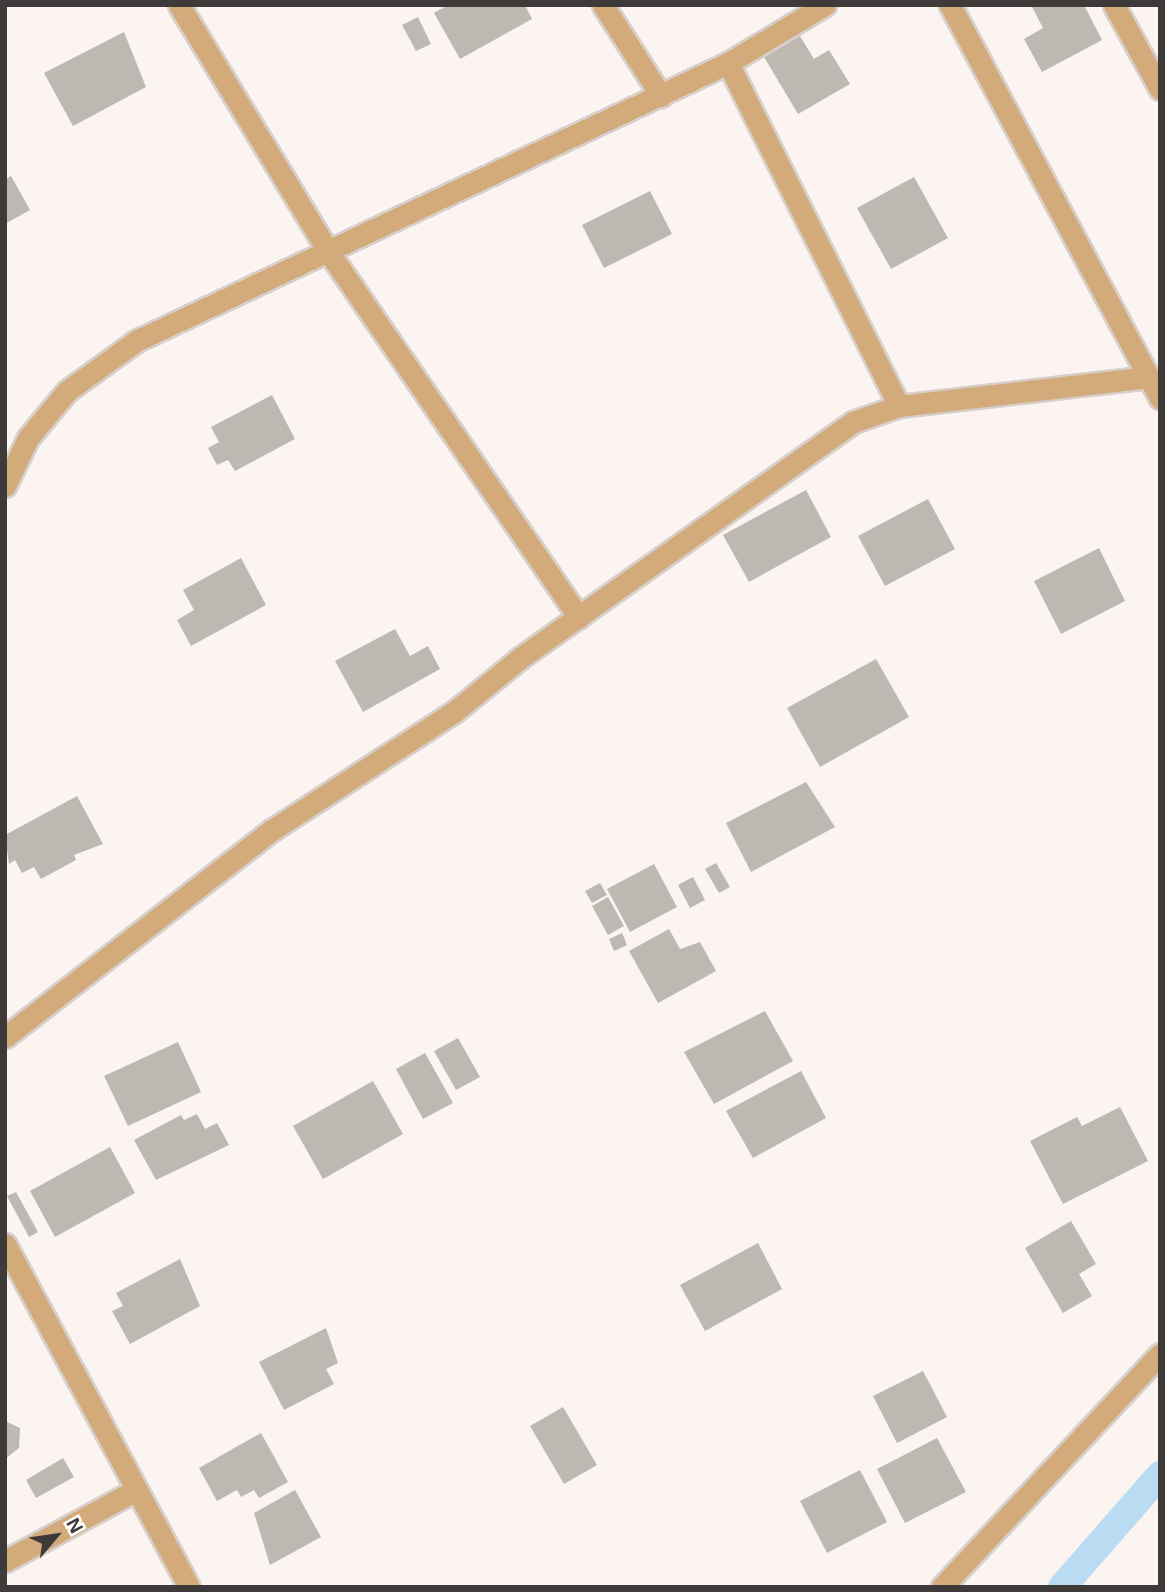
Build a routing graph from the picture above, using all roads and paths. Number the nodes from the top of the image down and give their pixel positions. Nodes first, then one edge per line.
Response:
1 (179, 5) edge
2 (603, 5) edge
3 (825, 5) edge
4 (950, 5) edge
5 (1114, 5) edge
6 (728, 63) junction
7 (1160, 89) edge
8 (661, 96) junction
9 (328, 251) junction
10 (1149, 377) junction
11 (1160, 398) edge
12 (899, 406) junction
13 (5, 486) edge
14 (579, 617) junction
15 (5, 1037) edge
16 (5, 1244) edge
17 (1160, 1354) edge
18 (136, 1490) junction
19 (5, 1561) edge
20 (189, 1587) edge
21 (942, 1587) edge

1 - 9 street
2 - 8 street
3 - 6 street
4 - 10 street
5 - 7 street
6 - 8 street
6 - 12 street
8 - 9 street
9 - 13 street
9 - 14 street
10 - 11 street
10 - 12 street
12 - 14 street
14 - 15 street
16 - 18 street
17 - 21 street
18 - 19 street
18 - 20 street

